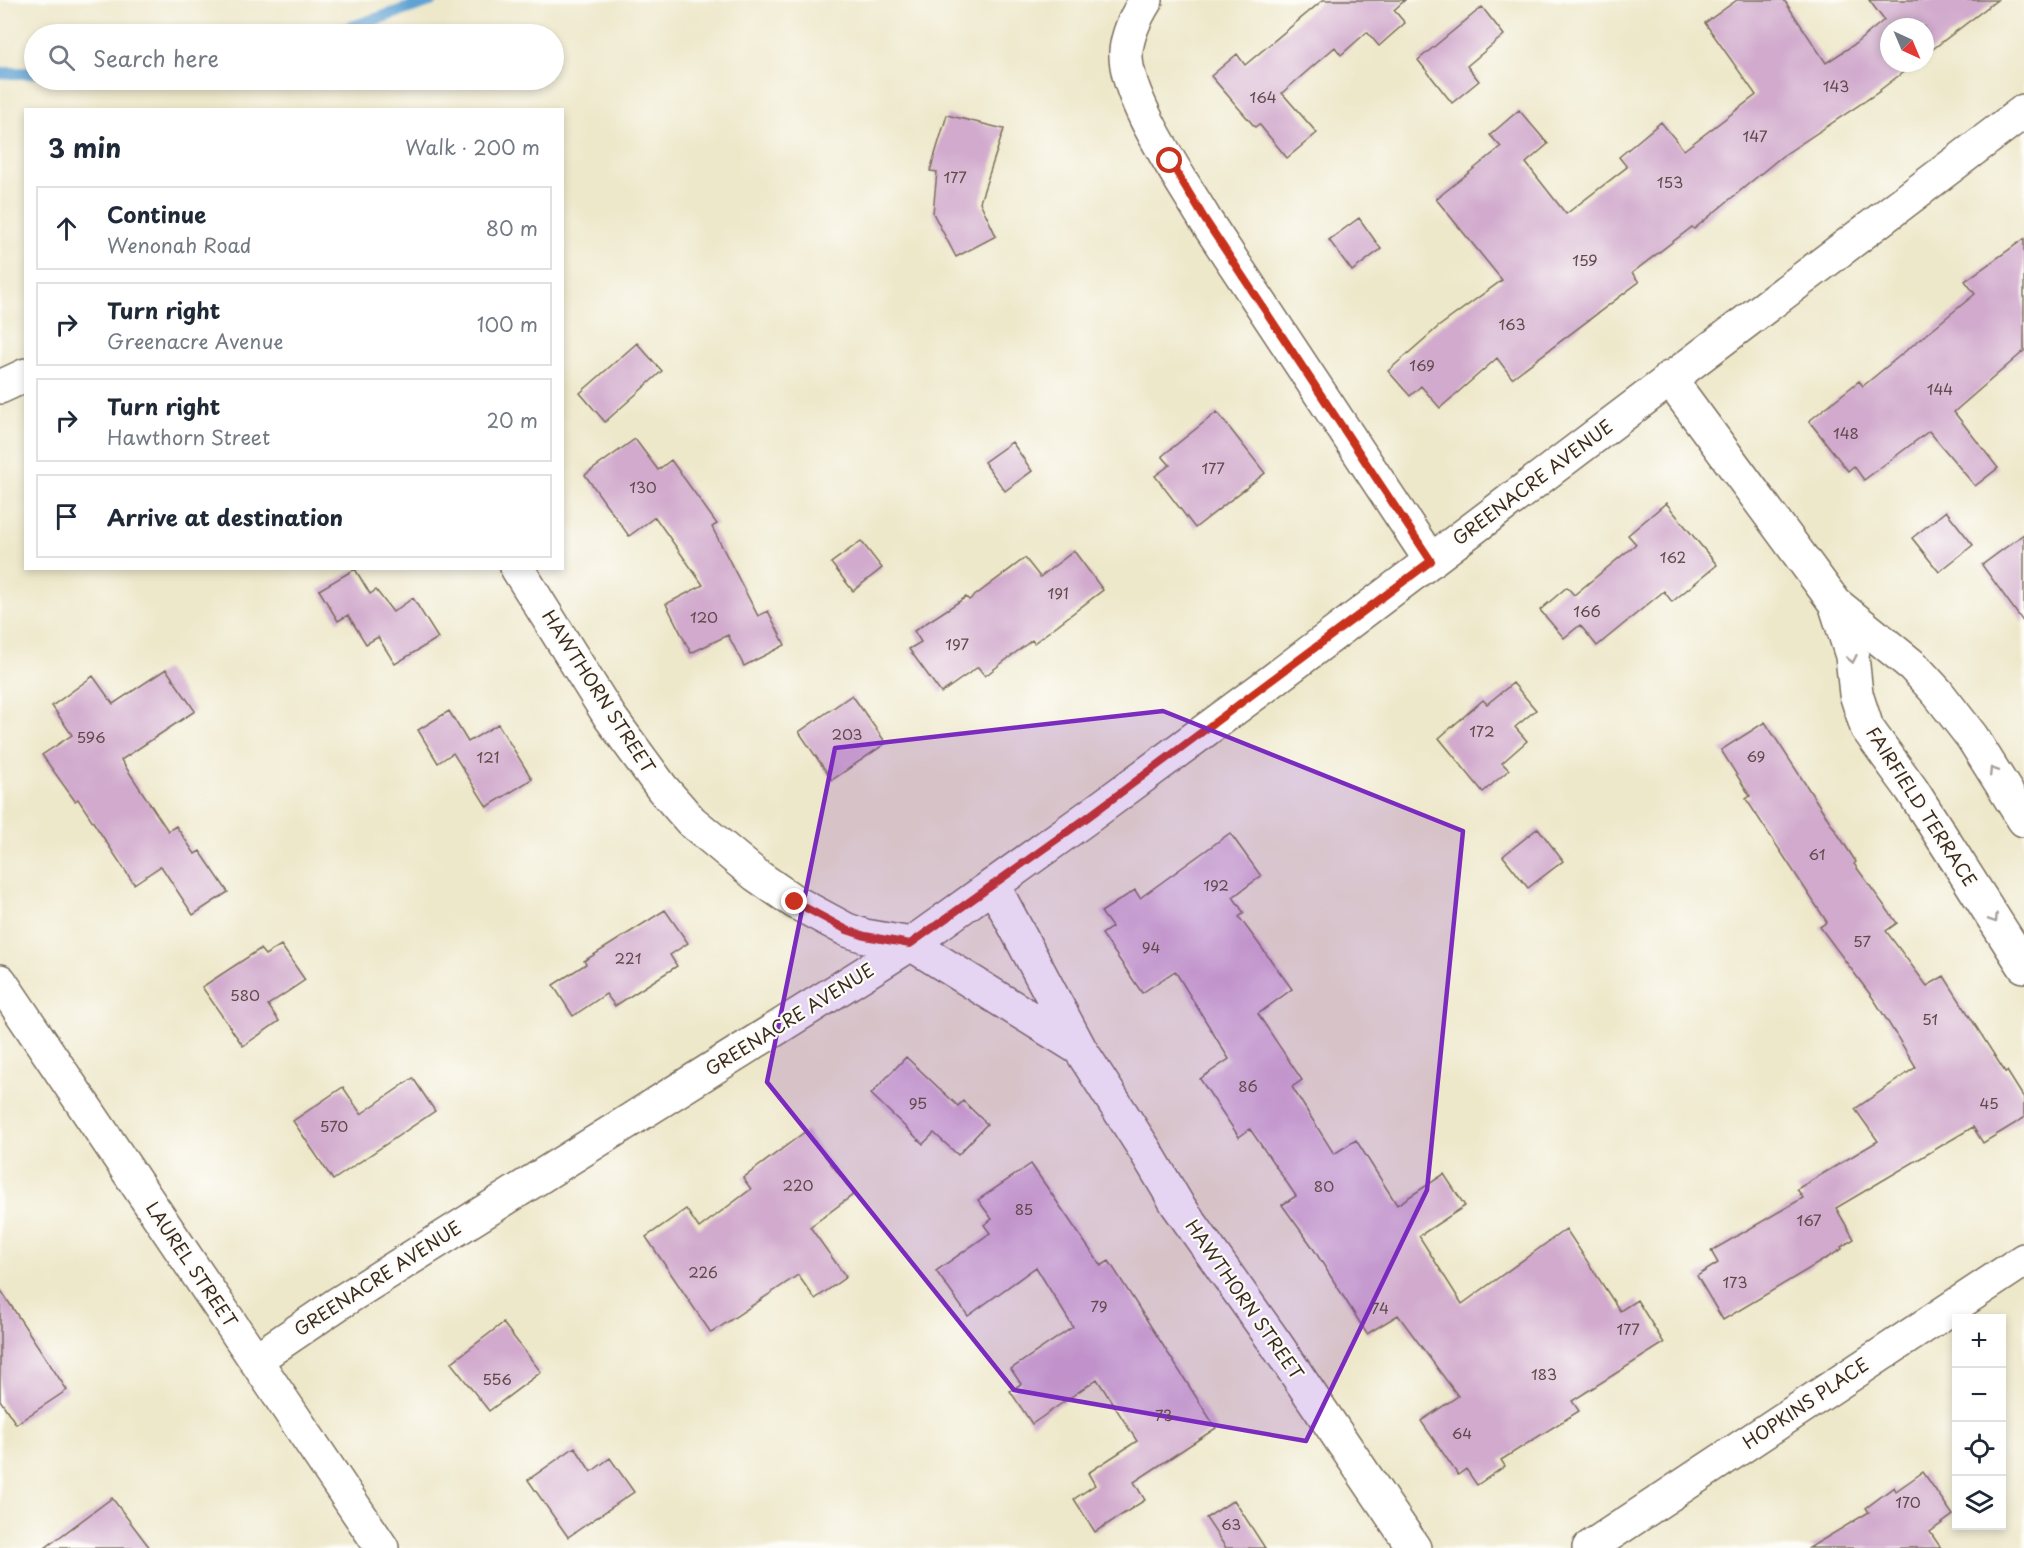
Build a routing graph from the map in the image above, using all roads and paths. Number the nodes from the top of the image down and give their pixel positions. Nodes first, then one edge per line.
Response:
1 (1146, 0) edge
2 (2024, 111) edge
3 (24, 376) edge
4 (1669, 378) junction
5 (0, 387) edge
6 (1431, 561) junction
7 (518, 570) edge
8 (1835, 603) junction
9 (2024, 820) edge
10 (993, 885) junction
11 (910, 944) junction
12 (2024, 966) edge
13 (0, 981) edge
14 (1080, 1049) junction
15 (2024, 1260) edge
16 (255, 1360) junction
17 (382, 1548) edge
18 (1414, 1548) edge
19 (1589, 1548) edge

1 - 6 street
2 - 4 street, GREENACRE AVENUE
3 - 5 street
4 - 6 street, GREENACRE AVENUE
4 - 8 street, FAIRFIELD TERRACE
6 - 10 street, GREENACRE AVENUE
7 - 11 street, HAWTHORN STREET
9 -> 8 street, FAIRFIELD TERRACE
8 -> 12 street, FAIRFIELD TERRACE
10 - 11 street, GREENACRE AVENUE
10 - 14 street, HAWTHORN STREET
11 - 14 street, HAWTHORN STREET
11 - 16 street, GREENACRE AVENUE
13 - 16 street, LAUREL STREET
14 - 18 street, HAWTHORN STREET
15 - 19 street, HOPKINS PLACE
16 - 17 street, LAUREL STREET

